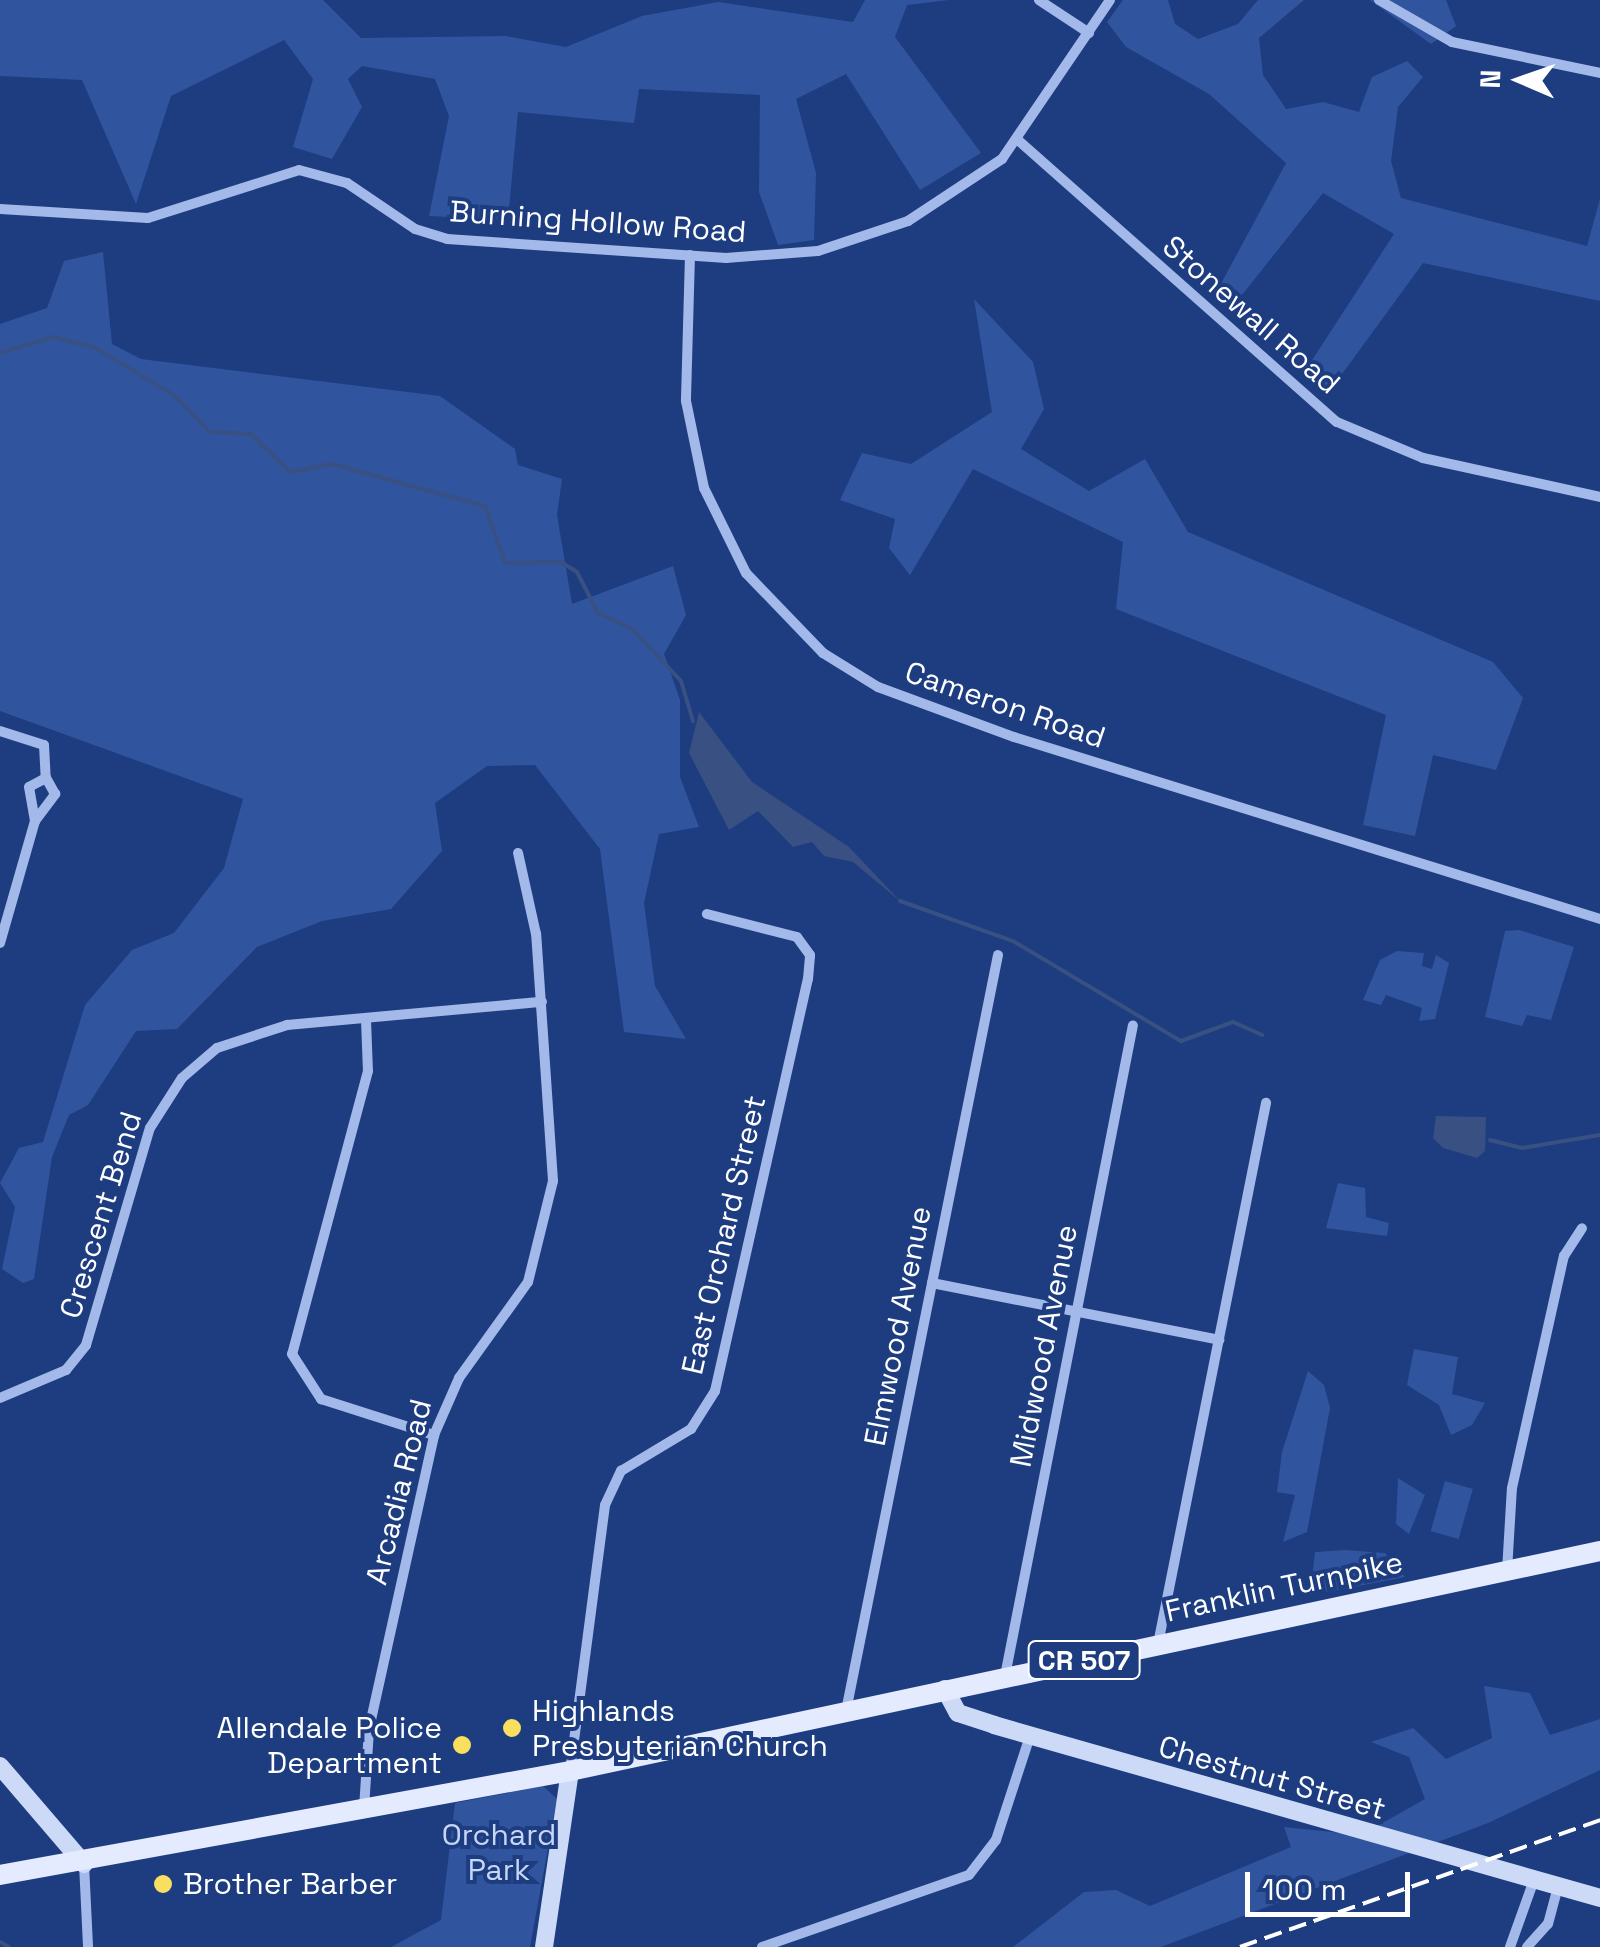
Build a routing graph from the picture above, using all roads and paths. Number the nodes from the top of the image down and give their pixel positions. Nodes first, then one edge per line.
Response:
1 (1039, 0) edge
2 (1110, 0) edge
3 (1379, 0) edge
4 (1089, 34) junction
5 (1600, 73) edge
6 (1019, 141) junction
7 (0, 209) edge
8 (690, 256) junction
9 (1600, 497) edge
10 (0, 731) edge
11 (46, 778) junction
12 (35, 821) junction
13 (518, 854) dead end
14 (707, 914) dead end
15 (1600, 919) edge
16 (0, 943) edge
17 (998, 955) dead end
18 (542, 1002) junction
19 (366, 1020) junction
20 (1133, 1025) dead end
21 (1266, 1103) dead end
22 (1582, 1228) dead end
23 (932, 1283) junction
24 (1076, 1312) junction
25 (1219, 1340) junction
26 (0, 1398) edge
27 (434, 1435) junction
28 (1600, 1552) edge
29 (1506, 1571) junction
30 (1158, 1644) junction
31 (1005, 1676) junction
32 (945, 1688) junction
33 (848, 1706) junction
34 (1030, 1736) junction
35 (0, 1766) edge
36 (570, 1771) junction
37 (364, 1810) junction
38 (84, 1864) junction
39 (0, 1875) edge
40 (1534, 1880) junction
41 (1558, 1886) junction
42 (1600, 1898) edge
43 (88, 1947) edge
44 (544, 1947) edge
45 (762, 1947) edge
46 (1510, 1947) edge
47 (1527, 1947) edge

1 - 4 street
2 - 4 street, Burning Hollow Road
3 - 5 street
4 - 6 street, Burning Hollow Road
6 - 8 street, Burning Hollow Road
6 - 9 street, Stonewall Road
7 - 8 street, Burning Hollow Road
8 - 15 street, Cameron Road
10 - 11 street
11 - 12 street
11 - 12 street
12 - 16 street
13 - 18 street, Arcadia Road
14 - 36 street, East Orchard Street
17 - 23 street, Elmwood Avenue
18 - 19 street, Crescent Bend
18 - 27 street, Arcadia Road
19 - 26 street, Crescent Bend
19 - 27 street
20 - 24 street, Midwood Avenue
21 - 25 street
22 - 29 street
23 - 24 street
23 - 33 street, Elmwood Avenue
24 - 25 street
24 - 31 street, Midwood Avenue
25 - 30 street
27 - 37 street, Arcadia Road
28 - 29 main road, Franklin Turnpike / CR 507
29 - 30 main road, Franklin Turnpike / CR 507
30 - 31 main road, Franklin Turnpike / CR 507
31 - 32 main road, Franklin Turnpike / CR 507
32 - 33 main road, Franklin Turnpike / CR 507
32 - 34 street, Chestnut Street
33 - 36 main road, Franklin Turnpike / CR 507
34 - 40 street, Chestnut Street
34 - 45 street
35 - 38 street
36 - 37 main road, CR 507
36 - 44 street
37 - 38 main road, CR 507
38 - 39 main road, CR 507
38 - 43 street
40 - 41 street, Chestnut Street
40 - 46 street
41 - 42 street, Chestnut Street
41 - 47 street

